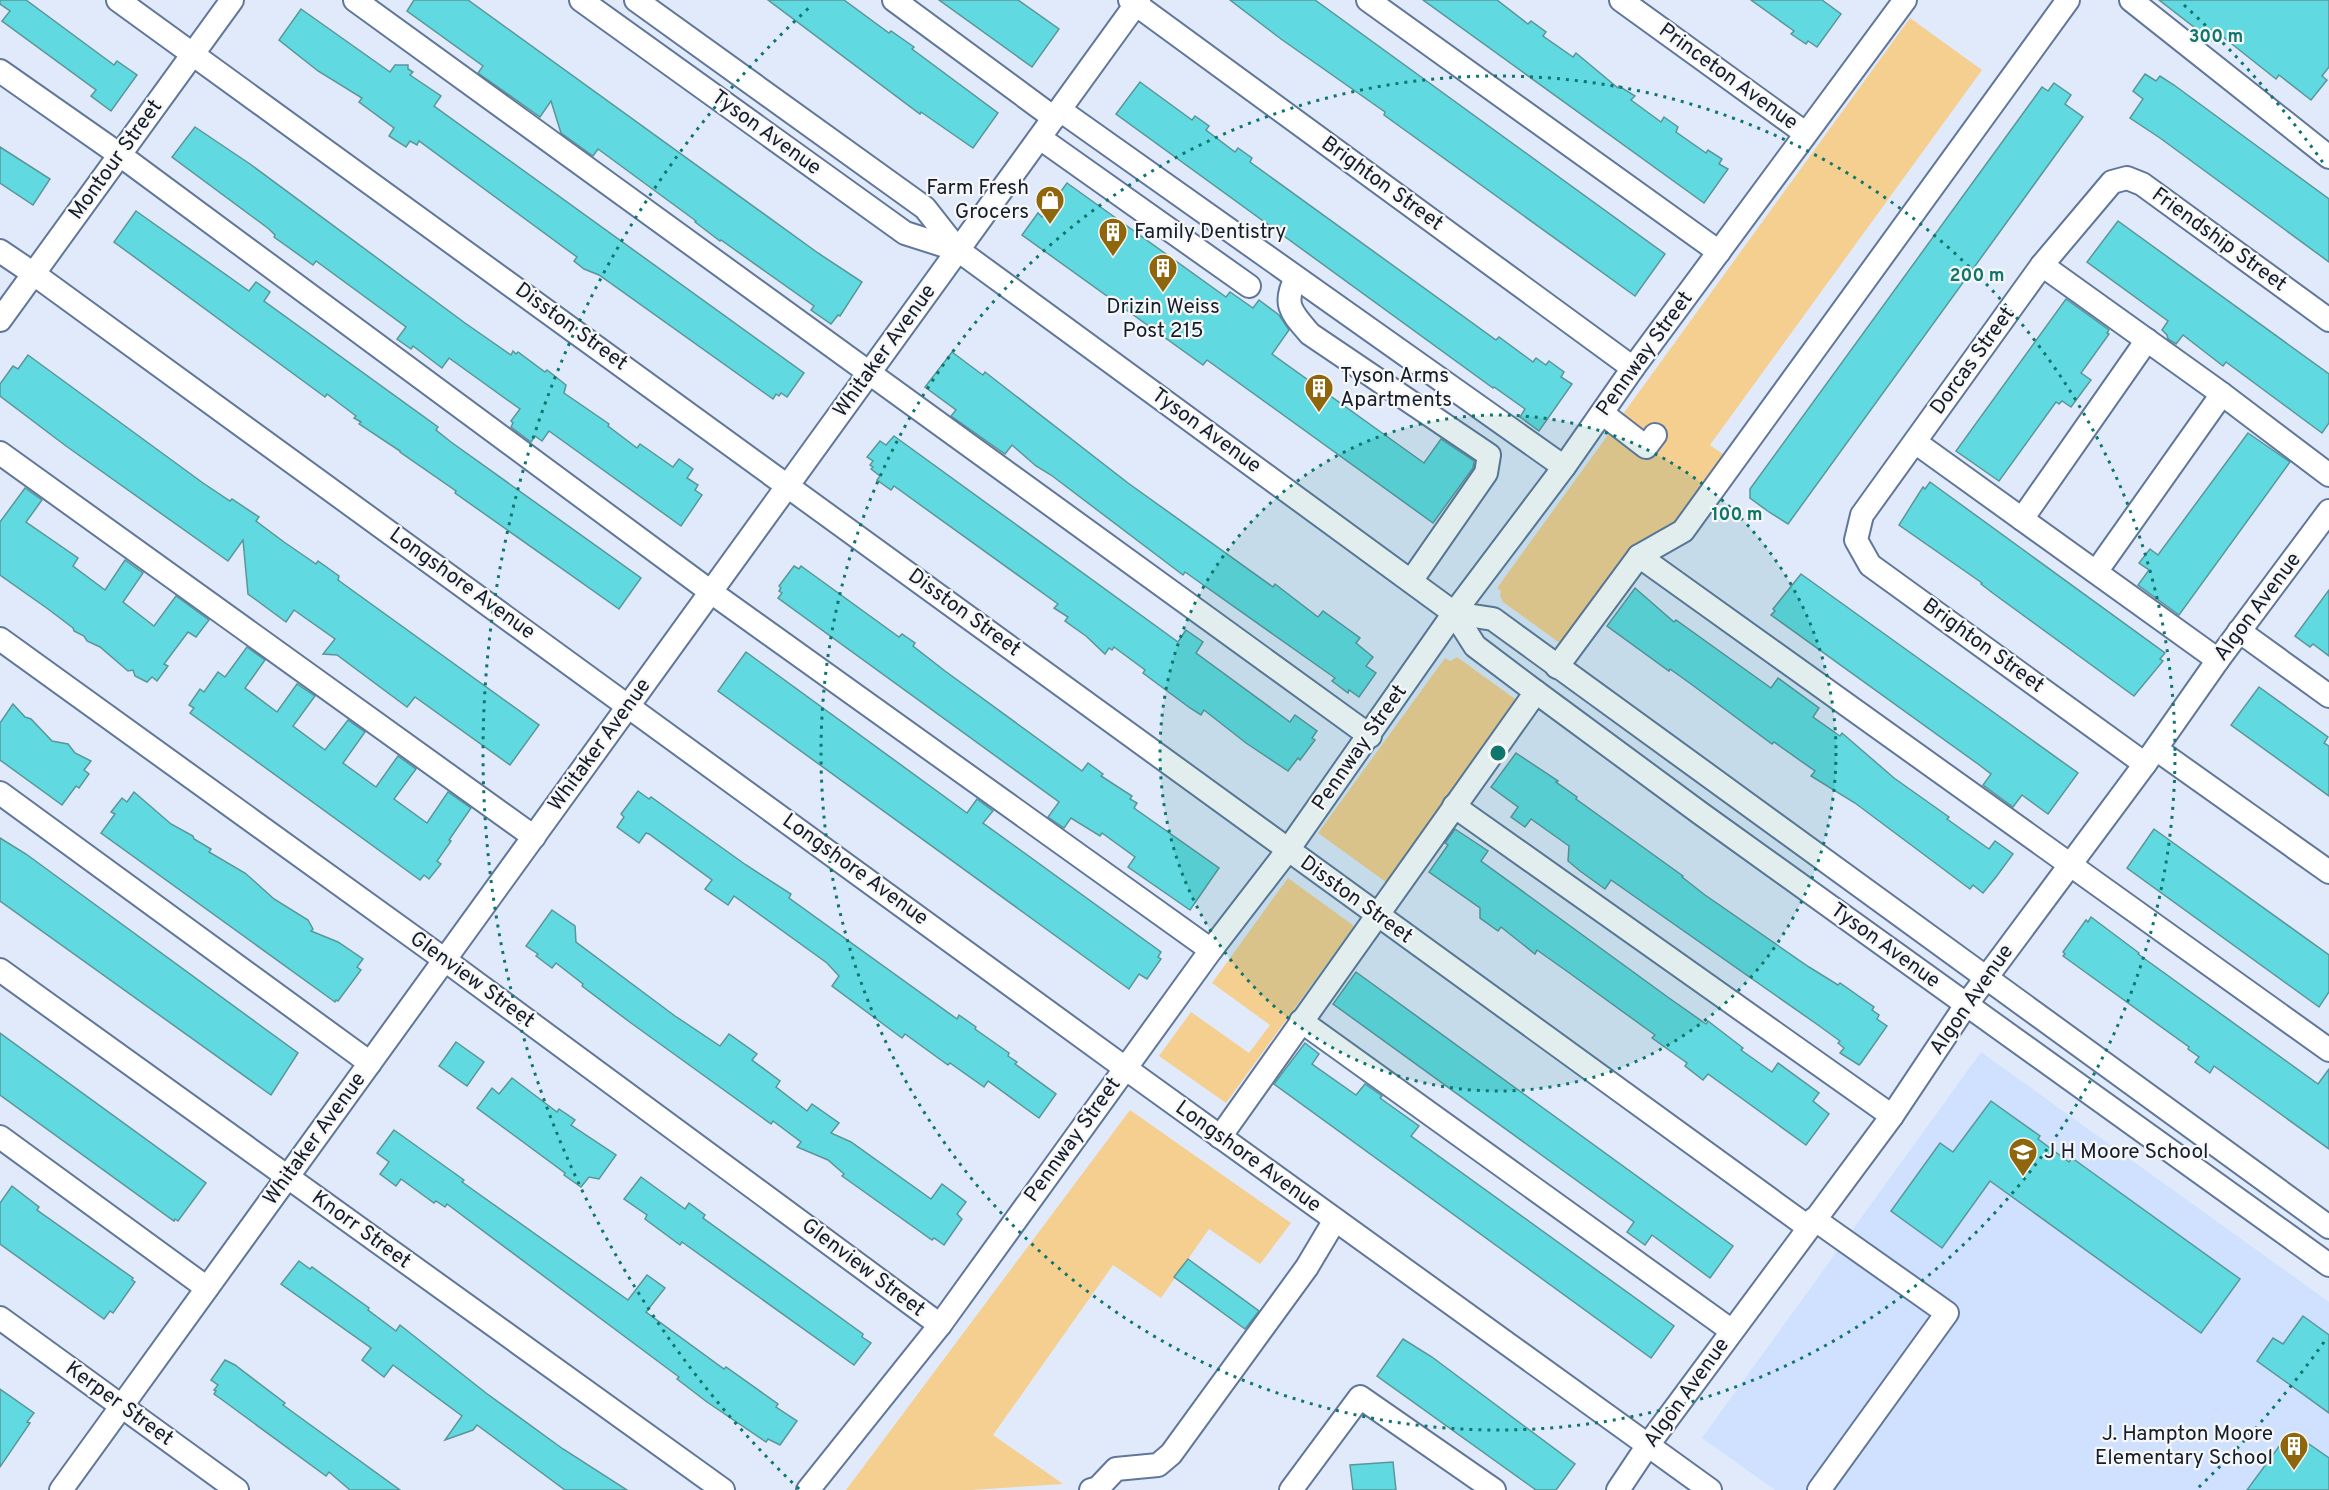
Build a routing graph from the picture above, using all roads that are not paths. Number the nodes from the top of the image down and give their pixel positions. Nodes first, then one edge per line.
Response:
1 (118, 0) edge
2 (232, 0) edge
3 (355, 0) edge
4 (582, 0) edge
5 (636, 0) edge
6 (894, 0) edge
7 (1368, 0) edge
8 (1621, 0) edge
9 (2068, 0) edge
10 (2131, 0) edge
11 (1135, 2) edge
12 (1894, 4) edge
13 (665, 21) junction
14 (647, 47) junction
15 (194, 53) junction
16 (0, 71) edge
17 (1057, 114) junction
18 (1805, 134) junction
19 (1040, 138) junction
20 (120, 155) junction
21 (2329, 157) edge
22 (2105, 187) joint
23 (958, 250) junction
24 (0, 251) edge
25 (1719, 252) junction
26 (2042, 265) junction
27 (34, 274) junction
28 (1296, 278) junction
29 (1249, 286) dead end
30 (0, 320) edge
31 (2329, 320) edge
32 (2146, 340) junction
33 (1633, 368) junction
34 (869, 373) junction
35 (2222, 394) junction
36 (1602, 413) junction
37 (1655, 435) dead end
38 (1915, 442) junction
39 (0, 453) edge
40 (1564, 467) junction
41 (2329, 475) edge
42 (788, 485) junction
43 (1867, 509) joint
44 (2328, 514) edge
45 (2022, 519) junction
46 (1639, 556) junction
47 (2096, 572) junction
48 (1411, 581) junction
49 (711, 592) junction
50 (1454, 613) junction
51 (2239, 631) junction
52 (0, 639) edge
53 (2218, 660) junction
54 (1557, 667) junction
55 (1536, 692) junction
56 (2329, 696) edge
57 (629, 705) junction
58 (1370, 736) junction
59 (2150, 757) junction
60 (1720, 785) junction
61 (0, 793) edge
62 (1454, 806) junction
63 (1700, 813) junction
64 (534, 837) junction
65 (1288, 850) junction
66 (2070, 864) junction
67 (2329, 872) edge
68 (1376, 915) junction
69 (1211, 950) junction
70 (445, 960) junction
71 (0, 970) edge
72 (1987, 977) junction
73 (1966, 1005) junction
74 (1301, 1021) junction
75 (2329, 1050) edge
76 (370, 1063) junction
77 (1125, 1068) junction
78 (1892, 1116) junction
79 (0, 1137) edge
80 (1220, 1137) junction
81 (2246, 1166) junction
82 (287, 1177) junction
83 (2227, 1192) junction
84 (1335, 1220) junction
85 (1811, 1223) junction
86 (2329, 1227) edge
87 (2329, 1265) edge
88 (207, 1288) junction
89 (0, 1318) edge
90 (940, 1325) junction
91 (1732, 1331) junction
92 (122, 1406) junction
93 (1648, 1445) junction
94 (1826, 1481) edge
95 (61, 1490) edge
96 (237, 1490) edge
97 (723, 1490) edge
98 (808, 1490) edge
99 (1091, 1490) edge
100 (1291, 1490) edge
101 (1494, 1490) edge
102 (1618, 1490) edge
103 (1710, 1490) edge

1 - 15 street, Disston Street
2 - 15 street, Montour Street
3 - 34 street
4 - 14 street, Tyson Avenue
5 - 13 street, Tyson Avenue
6 - 17 street
7 - 25 street
8 - 18 street, Princeton Avenue
9 - 46 street
10 - 21 street
11 - 17 street, Whitaker Avenue
11 - 33 street, Brighton Street
12 - 18 street, Pennway Street
13 - 14 street
13 - 23 street, Tyson Avenue
14 - 23 street, Tyson Avenue
15 - 20 street, Montour Street
15 - 42 street, Disston Street
16 - 20 street
17 - 19 street, Whitaker Avenue
17 - 28 street
18 - 25 street, Pennway Street
19 - 23 street, Whitaker Avenue
19 - 29 street
20 - 27 street, Montour Street
20 - 49 street
22 - 26 street, Dorcas Street
22 - 31 street, Friendship Street
23 - 34 street, Whitaker Avenue
23 - 48 street, Tyson Avenue
24 - 27 street, Longshore Avenue
25 - 33 street, Pennway Street
26 - 32 street
26 - 38 street, Dorcas Street
27 - 30 street, Montour Street
27 - 57 street, Longshore Avenue
28 - 40 street
28 - 48 street
32 - 35 street
32 - 45 street
33 - 36 street, Pennway Street
34 - 42 street, Whitaker Avenue
34 - 58 street
35 - 41 street
35 - 47 street
36 - 37 street
36 - 40 street, Pennway Street
38 - 43 street, Dorcas Street
38 - 45 street
39 - 64 street
40 - 50 street, Pennway Street
42 - 49 street, Whitaker Avenue
42 - 65 street, Disston Street
43 - 59 street, Brighton Street
44 - 51 street, Algon Avenue
45 - 47 street
46 - 54 street
46 - 66 street
47 - 53 street
48 - 50 street, Tyson Avenue
49 - 57 street, Whitaker Avenue
49 - 69 street
50 - 54 street, Tyson Avenue
50 - 55 street, Tyson Avenue
50 - 58 street, Pennway Street
51 - 53 street, Algon Avenue
51 - 56 street
52 - 70 street, Glenview Street
53 - 59 street, Algon Avenue
54 - 60 street, Tyson Avenue
55 - 62 street
55 - 63 street, Tyson Avenue
57 - 64 street, Whitaker Avenue
57 - 77 street, Longshore Avenue
58 - 65 street, Pennway Street
59 - 66 street, Algon Avenue
59 - 67 street, Brighton Street
60 - 63 street
60 - 72 street, Tyson Avenue
61 - 76 street
62 - 68 street
62 - 78 street
63 - 73 street, Tyson Avenue
64 - 70 street, Whitaker Avenue
65 - 68 street, Disston Street
65 - 69 street, Pennway Street
66 - 72 street, Algon Avenue
66 - 75 street
68 - 74 street
68 - 85 street, Disston Street
69 - 77 street, Pennway Street
70 - 76 street, Whitaker Avenue
70 - 90 street, Glenview Street
71 - 82 street, Knorr Street
72 - 73 street, Algon Avenue
72 - 81 street, Tyson Avenue
73 - 78 street, Algon Avenue
73 - 83 street, Tyson Avenue
74 - 80 street
74 - 91 street
76 - 82 street, Whitaker Avenue
77 - 80 street, Longshore Avenue
77 - 90 street, Pennway Street
78 - 85 street, Algon Avenue
79 - 88 street
80 - 84 street, Longshore Avenue
81 - 83 street
81 - 86 street, Tyson Avenue
82 - 88 street, Whitaker Avenue
82 - 97 street, Knorr Street
83 - 87 street, Tyson Avenue
84 - 93 street, Longshore Avenue
84 - 99 street
85 - 91 street, Algon Avenue
85 - 94 street, Disston Street
88 - 92 street, Whitaker Avenue
89 - 92 street, Kerper Street
90 - 98 street, Pennway Street
91 - 93 street, Algon Avenue
92 - 95 street, Whitaker Avenue
92 - 96 street, Kerper Street
93 - 102 street, Algon Avenue
93 - 103 street, Longshore Avenue
100 - 101 street

